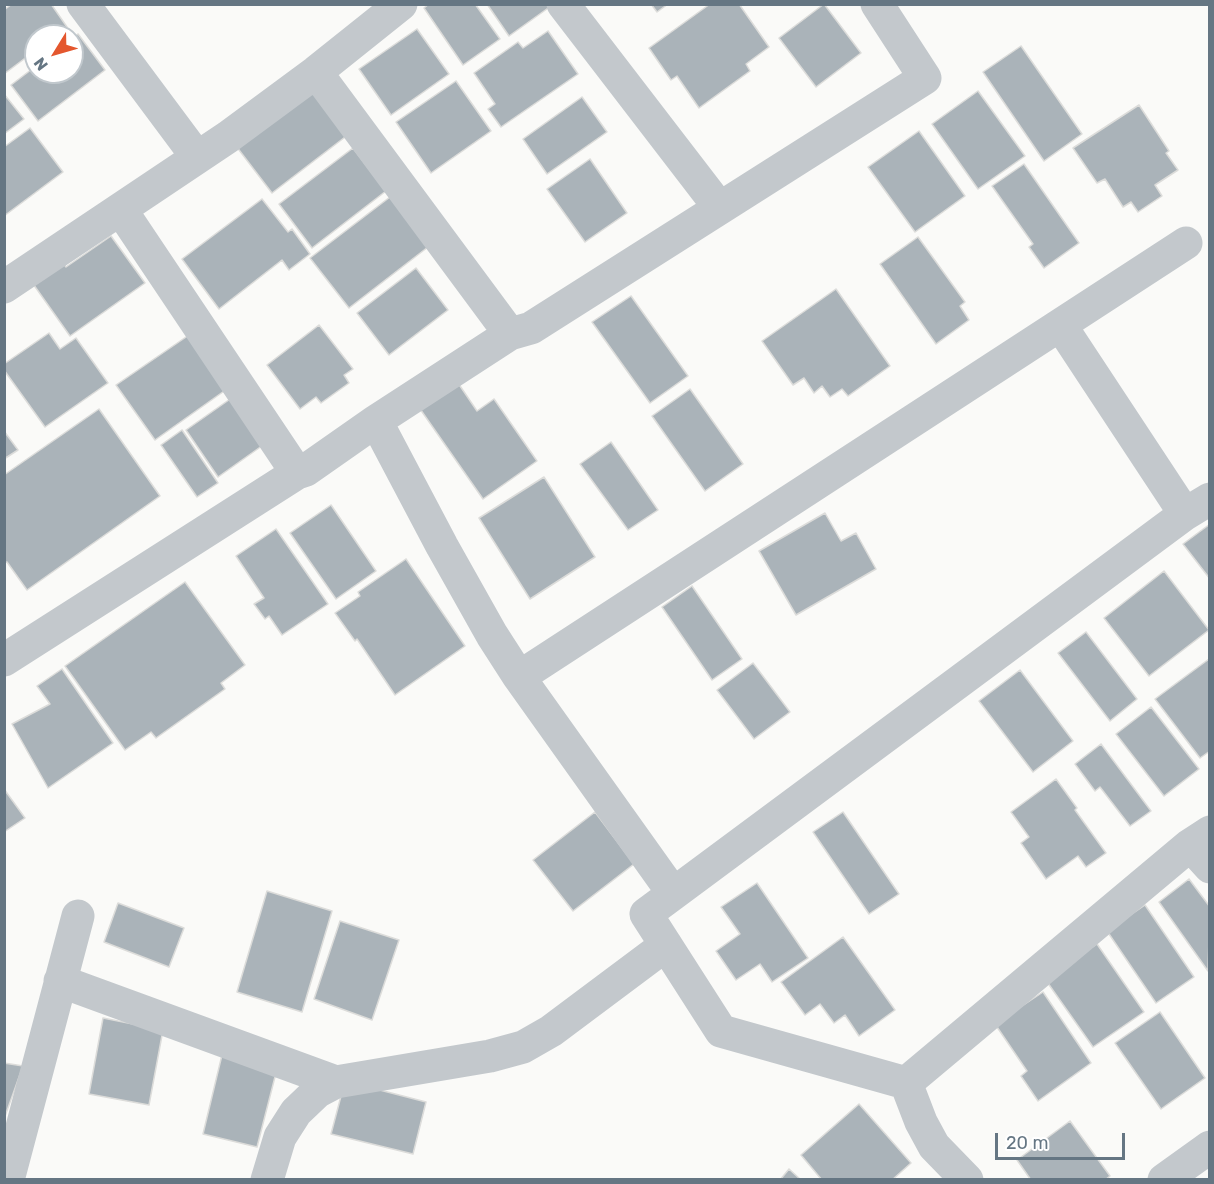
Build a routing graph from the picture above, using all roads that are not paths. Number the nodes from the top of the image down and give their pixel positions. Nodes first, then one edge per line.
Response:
1 (83, 4) edge
2 (401, 4) edge
3 (563, 4) edge
4 (877, 4) edge
5 (316, 72) junction
6 (197, 158) junction
7 (719, 207) junction
8 (121, 210) junction
9 (1186, 243) dead end
10 (4, 287) edge
11 (1061, 326) junction
12 (510, 334) junction
13 (376, 421) junction
14 (297, 473) junction
15 (1197, 507) edge
16 (4, 660) edge
17 (519, 677) junction
18 (1203, 848) edge
19 (673, 893) junction
20 (78, 916) dead end
21 (666, 945) junction
22 (60, 981) junction
23 (336, 1082) junction
24 (906, 1083) junction
25 (1209, 1148) edge
26 (8, 1179) edge
27 (267, 1179) edge
28 (967, 1179) edge
29 (1164, 1179) edge

1 - 6 street
2 - 5 street
3 - 7 street
4 - 7 street
5 - 6 street
5 - 12 street
6 - 8 street
7 - 12 street
8 - 10 street
8 - 14 street
9 - 11 street
11 - 15 street
11 - 17 street
12 - 13 street
13 - 14 street
13 - 17 street
14 - 16 street
15 - 19 street
17 - 19 street
18 - 24 street
19 - 21 street
20 - 22 street
21 - 23 street
21 - 24 street
22 - 23 street
22 - 26 street
23 - 27 street
24 - 28 street
25 - 29 street

